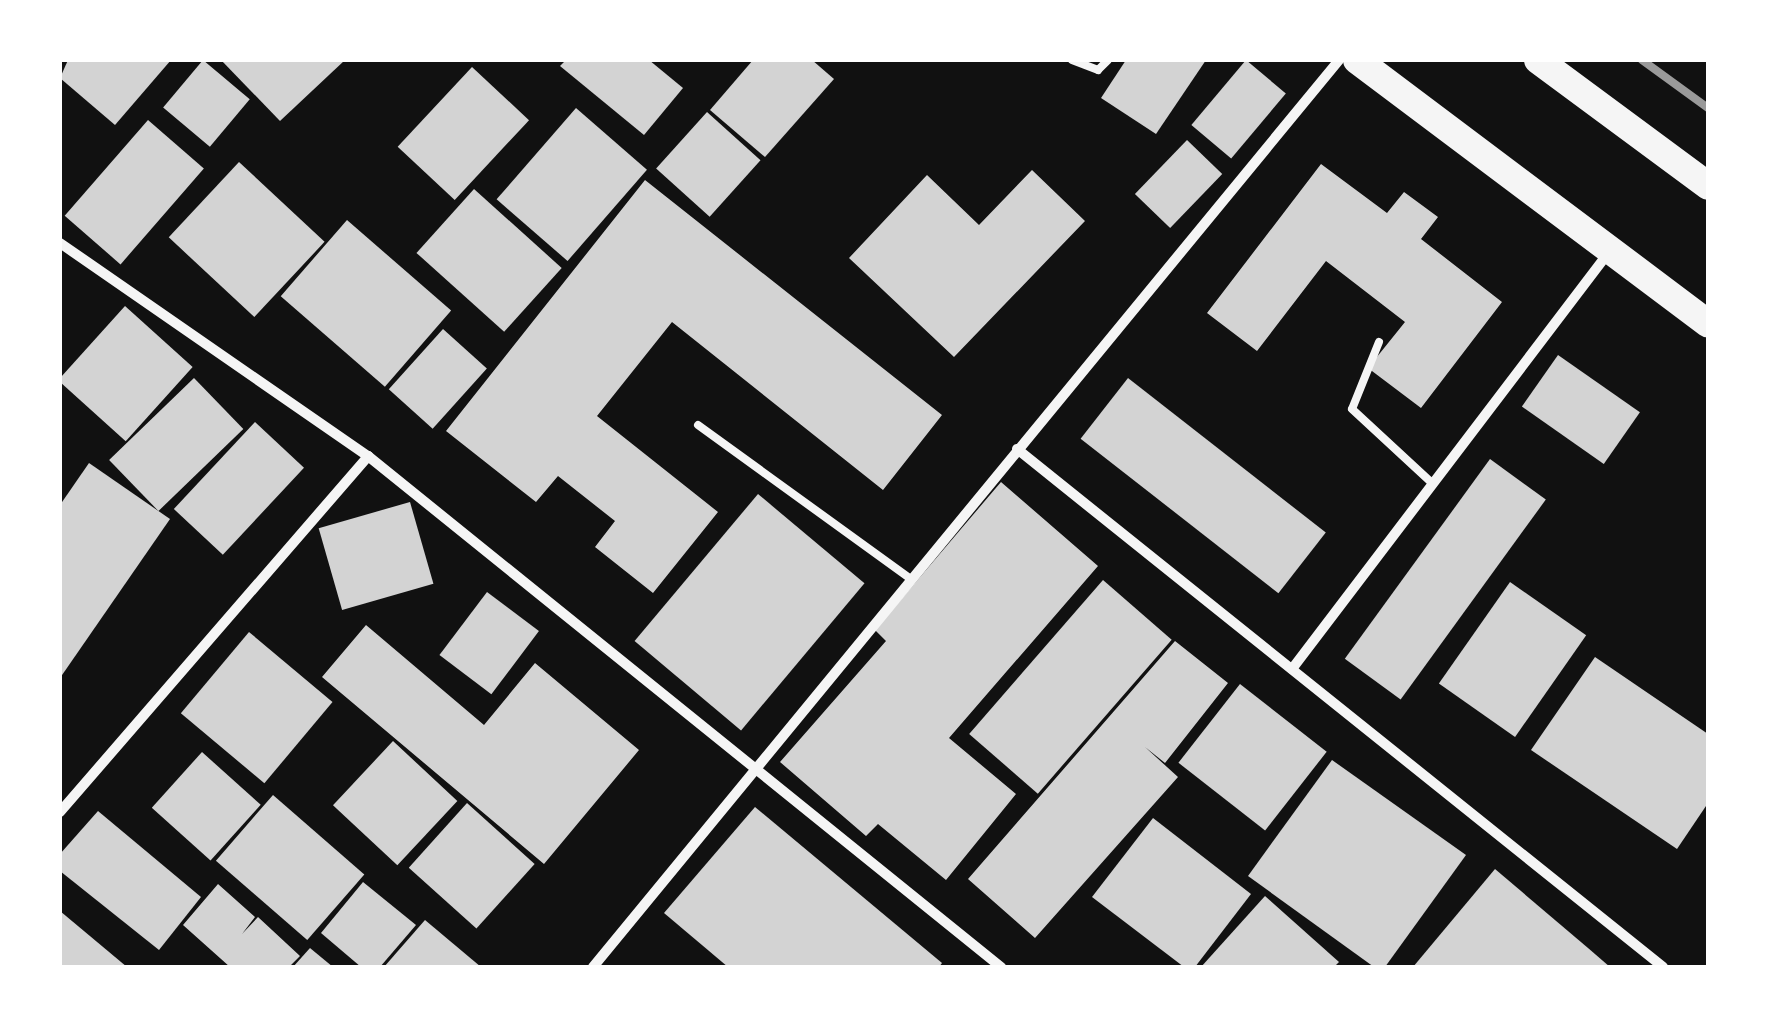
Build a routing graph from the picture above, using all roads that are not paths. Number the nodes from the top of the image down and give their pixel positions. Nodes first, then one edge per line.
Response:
1 (1072, 60) edge
2 (1108, 60) edge
3 (1339, 60) edge
4 (1357, 60) edge
5 (1538, 60) edge
6 (1708, 186) edge
7 (60, 243) edge
8 (1610, 250) junction
9 (1708, 324) edge
10 (1379, 342) dead end
11 (698, 425) dead end
12 (1017, 449) junction
13 (368, 456) junction
14 (1432, 483) junction
15 (909, 578) junction
16 (1292, 669) junction
17 (753, 773) junction
18 (60, 812) edge
19 (593, 967) edge
20 (1001, 967) edge
21 (1662, 967) edge

1 - 2 lane
3 - 12 street
4 - 8 highway
5 - 6 highway
7 - 13 street
8 - 9 highway
8 - 14 street
10 - 14 lane
11 - 15 lane
12 - 15 street
12 - 16 street
13 - 17 street
13 - 18 street
14 - 16 street
15 - 17 street
16 - 21 street
17 - 19 street
17 - 20 street

